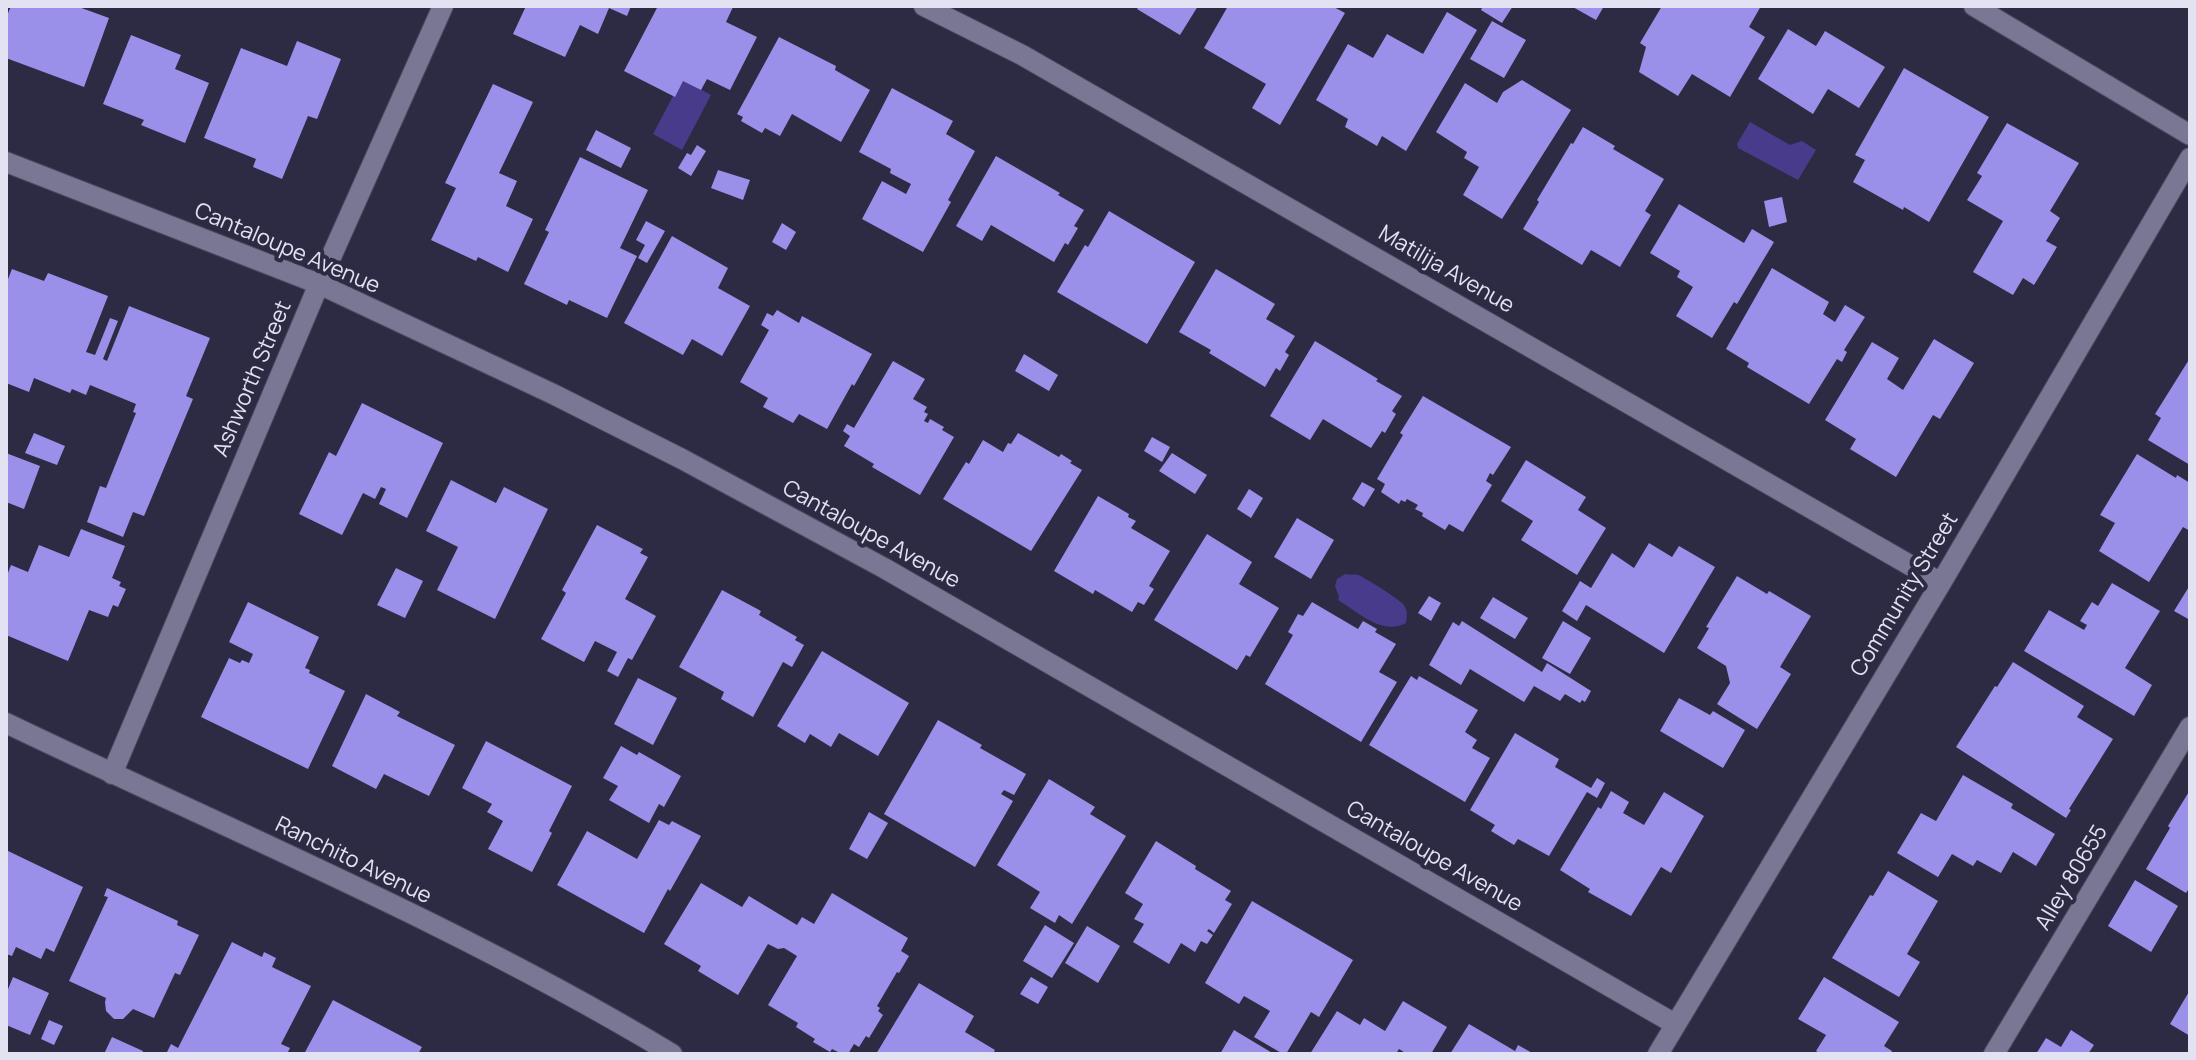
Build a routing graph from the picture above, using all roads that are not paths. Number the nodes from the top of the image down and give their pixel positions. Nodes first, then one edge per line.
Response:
1 (443, 6) edge
2 (924, 6) edge
3 (1974, 6) edge
4 (2190, 135) edge
5 (2190, 158) edge
6 (6, 162) edge
7 (319, 284) junction
8 (1941, 583) junction
9 (6, 723) edge
10 (2190, 727) edge
11 (112, 774) junction
12 (1675, 1024) junction
13 (672, 1054) edge
14 (1658, 1054) edge
15 (1994, 1054) edge

1 - 7 street, Ashworth Street
2 - 8 street, Matilija Avenue
3 - 4 street
5 - 8 street, Community Street
6 - 7 street, Cantaloupe Avenue
7 - 11 street, Ashworth Street
7 - 12 street, Cantaloupe Avenue
8 - 12 street, Community Street
9 - 11 street, Ranchito Avenue
10 - 15 street, Alley 80655
11 - 13 street, Ranchito Avenue
12 - 14 street, Community Street

